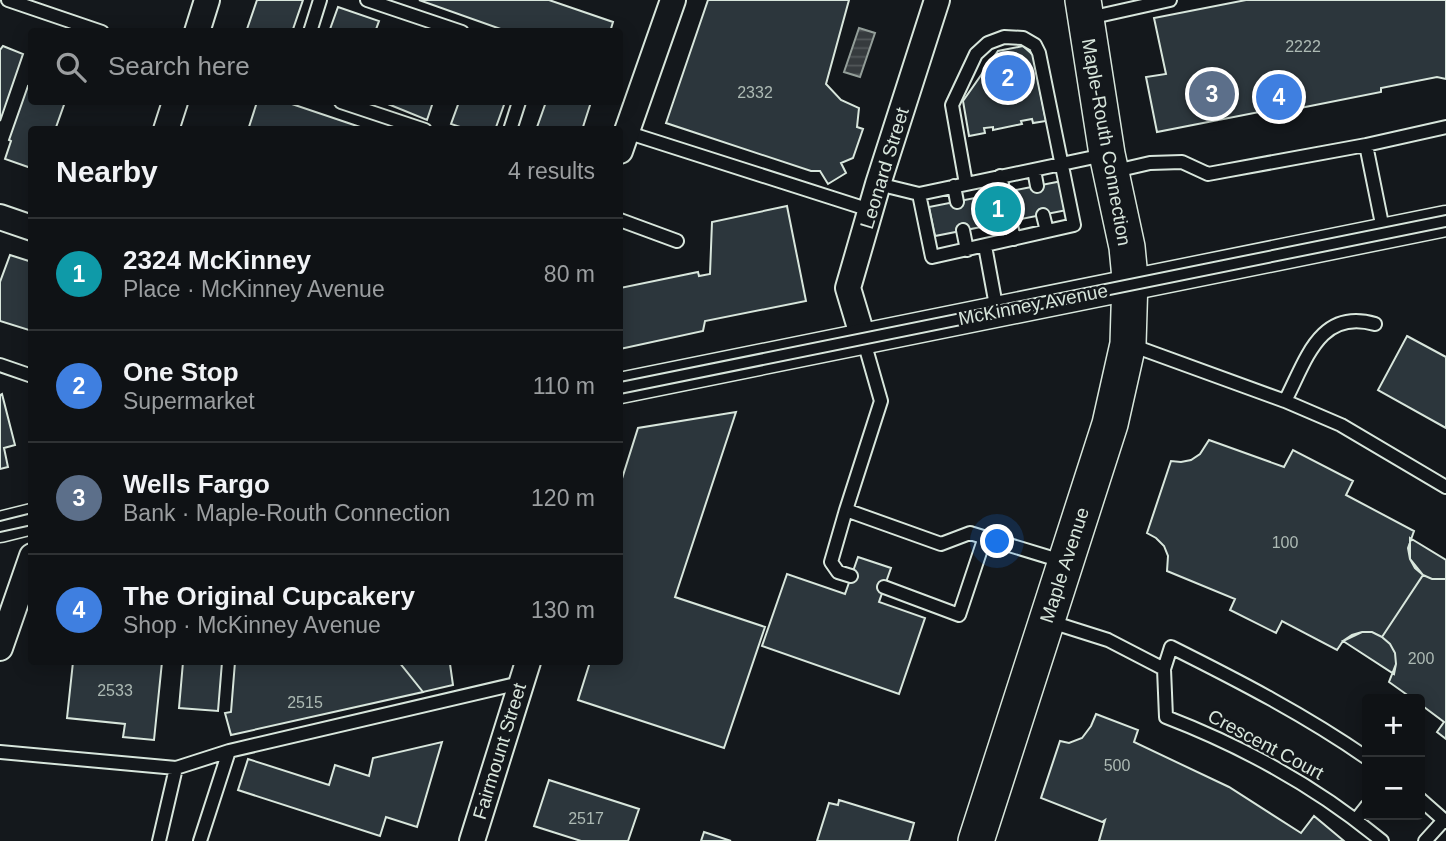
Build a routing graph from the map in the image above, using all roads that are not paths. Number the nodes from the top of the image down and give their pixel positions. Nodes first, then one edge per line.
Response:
1 (8, 0) edge
2 (207, 0) edge
3 (320, 0) edge
4 (368, 0) edge
5 (673, 0) edge
6 (937, 0) edge
7 (1170, 0) edge
8 (1084, 10) edge
9 (90, 28) edge
10 (198, 28) edge
11 (311, 28) edge
12 (450, 28) edge
13 (174, 105) edge
14 (350, 105) edge
15 (518, 105) edge
16 (167, 126) edge
17 (413, 126) edge
18 (511, 126) edge
19 (1446, 127) edge
20 (623, 141) edge
21 (1366, 145) junction
22 (1062, 163) junction
23 (1109, 163) junction
24 (1034, 170) junction
25 (1000, 176) junction
26 (878, 184) junction
27 (960, 185) junction
28 (1037, 186) dead end
29 (1004, 192) dead end
30 (919, 194) junction
31 (957, 202) dead end
32 (870, 210) junction
33 (1043, 215) dead end
34 (0, 218) edge
35 (623, 221) edge
36 (1010, 221) dead end
37 (1446, 221) edge
38 (28, 227) edge
39 (962, 230) dead end
40 (1046, 231) junction
41 (1384, 234) junction
42 (1014, 239) junction
43 (677, 241) dead end
44 (985, 246) junction
45 (967, 250) junction
46 (1130, 284) junction
47 (997, 311) junction
48 (1375, 324) dead end
49 (863, 338) junction
50 (1128, 344) junction
51 (0, 365) edge
52 (28, 375) edge
53 (623, 387) edge
54 (1286, 401) junction
55 (1446, 486) edge
56 (846, 510) junction
57 (28, 520) edge
58 (0, 527) edge
59 (985, 537) junction
60 (1065, 562) junction
61 (28, 568) edge
62 (851, 576) dead end
63 (884, 587) dead end
64 (1046, 620) junction
65 (0, 648) edge
66 (1164, 669) junction
67 (524, 672) edge
68 (229, 751) junction
69 (0, 752) edge
70 (1366, 757) edge
71 (176, 768) junction
72 (1425, 803) edge
73 (1362, 812) edge
74 (1356, 820) junction
75 (1445, 821) edge
76 (159, 841) edge
77 (200, 841) edge
78 (472, 841) edge
79 (976, 841) edge
80 (1382, 841) edge
81 (1425, 841) edge

1 - 9 lane
2 - 10 street
3 - 11 lane
4 - 12 lane
5 - 20 street
6 - 26 street, Leonard Street
7 - 8 lane
8 - 23 main road, Maple-Routh Connection
13 - 16 street
14 - 17 lane
15 - 18 lane
19 - 21 lane
20 - 32 lane
21 - 23 lane
21 - 41 lane
22 - 23 lane
22 - 24 lane
22 - 27 lane
22 - 40 lane
23 - 46 main road, Maple-Routh Connection
24 - 25 lane
24 - 28 lane
25 - 27 lane
25 - 29 lane
26 - 30 lane
26 - 32 street, Leonard Street
27 - 30 lane
27 - 31 lane
30 - 45 lane
32 - 49 street, Leonard Street
33 - 40 lane
34 - 38 street
35 - 43 lane
36 - 42 lane
37 - 41 street, McKinney Avenue
39 - 45 lane
40 - 42 lane
41 - 46 street, McKinney Avenue
42 - 44 lane
44 - 45 lane
44 - 47 lane
46 - 47 street, McKinney Avenue
46 - 50 main road, Maple Avenue
47 - 49 street, McKinney Avenue
48 - 54 lane
49 - 53 street, McKinney Avenue
49 - 56 lane
50 - 54 lane
50 - 60 main road, Maple Avenue
51 - 52 lane
54 - 55 lane
56 - 59 lane
56 - 62 lane
57 - 58 street
59 - 60 lane
59 - 63 lane
60 - 64 main road, Maple Avenue
61 - 65 street
64 - 66 lane
64 - 79 main road, Maple Avenue
66 - 70 lane, Crescent Court
66 - 74 lane, Crescent Court
67 - 68 lane
67 - 78 street, Fairmount Street
68 - 71 lane
68 - 77 lane
69 - 71 lane
71 - 76 lane
72 - 75 lane
73 - 74 lane
74 - 80 lane, Crescent Court
75 - 81 lane

